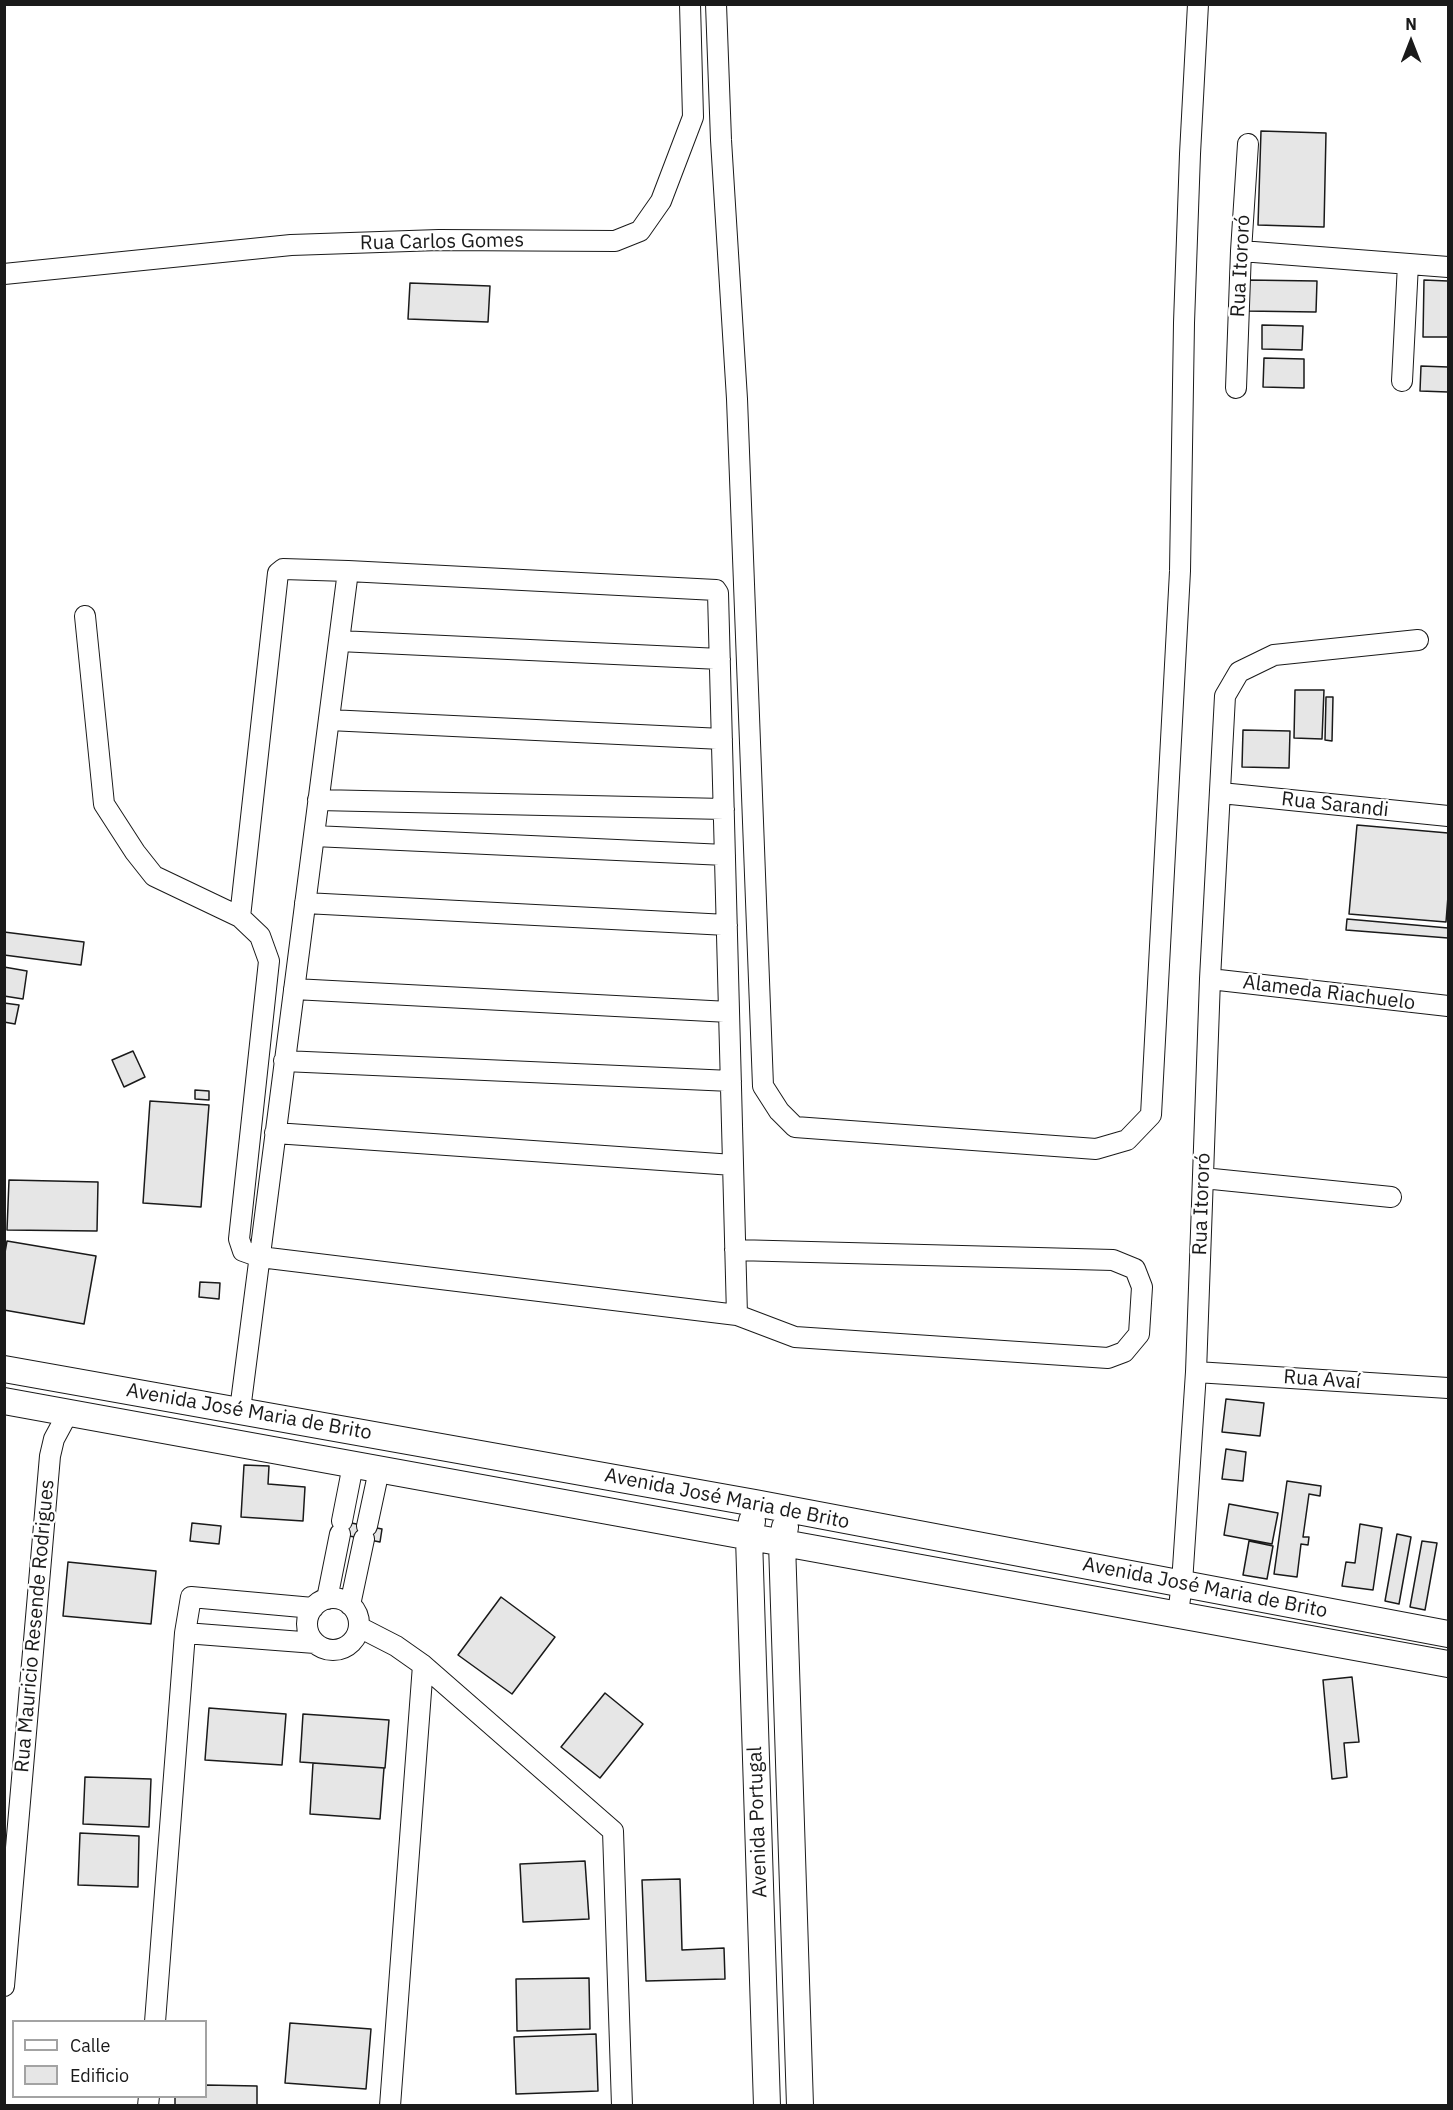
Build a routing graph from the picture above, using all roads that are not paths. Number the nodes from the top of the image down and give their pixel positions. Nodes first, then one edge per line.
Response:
1 (690, 4) edge
2 (716, 4) edge
3 (1198, 4) edge
4 (1248, 144) dead end
5 (1241, 251) junction
6 (1408, 264) junction
7 (1449, 267) edge
8 (4, 274) edge
9 (1402, 381) dead end
10 (1236, 388) dead end
11 (348, 571) junction
12 (85, 616) dead end
13 (1418, 640) dead end
14 (339, 641) junction
15 (720, 659) junction
16 (329, 720) junction
17 (722, 739) junction
18 (1221, 793) junction
19 (318, 800) junction
20 (724, 809) junction
21 (1449, 816) edge
22 (314, 836) junction
23 (725, 855) junction
24 (305, 903) junction
25 (240, 917) junction
26 (727, 925) junction
27 (1210, 979) junction
28 (294, 989) junction
29 (1449, 1006) edge
30 (729, 1012) junction
31 (284, 1060) junction
32 (731, 1081) junction
33 (275, 1133) junction
34 (733, 1165) junction
35 (1203, 1178) junction
36 (1391, 1197) dead end
37 (735, 1250) junction
38 (260, 1257) junction
39 (737, 1315) junction
40 (4, 1369) edge
41 (1196, 1372) junction
42 (1449, 1388) edge
43 (4, 1401) edge
44 (240, 1410) junction
45 (68, 1413) junction
46 (352, 1465) junction
47 (379, 1470) junction
48 (755, 1503) junction
49 (789, 1510) junction
50 (340, 1532) junction
51 (365, 1537) junction
52 (749, 1538) junction
53 (782, 1543) junction
54 (1182, 1583) junction
55 (320, 1604) junction
56 (350, 1605) junction
57 (1178, 1614) junction
58 (359, 1627) junction
59 (185, 1633) junction
60 (1449, 1634) edge
61 (315, 1644) junction
62 (1449, 1664) edge
63 (423, 1665) junction
64 (4, 1986) edge
65 (155, 2020) edge
66 (390, 2106) edge
67 (622, 2106) edge
68 (767, 2106) edge
69 (800, 2106) edge

1 - 8 street, Rua Carlos Gomes
2 - 3 street
4 - 5 street, Rua Itororó
5 - 6 street
5 - 10 street, Rua Itororó
6 - 7 street
6 - 9 street
11 - 14 street
11 - 15 street
11 - 25 street
12 - 25 street
13 - 18 street, Rua Itororó
14 - 15 street
14 - 16 street
15 - 17 street
16 - 17 street
16 - 19 street
17 - 20 street
18 - 21 street, Rua Sarandi
18 - 27 street, Rua Itororó
19 - 20 street
19 - 22 street
20 - 23 street
22 - 23 street
22 - 24 street
23 - 26 street
24 - 26 street
24 - 28 street
25 - 38 street
26 - 30 street
27 - 29 street, Alameda Riachuelo
27 - 35 street, Rua Itororó
28 - 30 street
28 - 31 street
30 - 32 street
31 - 32 street
31 - 33 street
32 - 34 street
33 - 34 street
33 - 38 street
34 - 37 street
35 - 36 street
35 - 41 street, Rua Itororó
37 - 39 street
37 - 39 street
38 - 39 street
38 - 44 street
40 - 44 main road, Avenida José Maria de Brito
41 - 42 street, Rua Avaí
41 - 54 street, Rua Itororó
43 - 45 main road, Avenida José Maria de Brito
44 - 48 main road, Avenida José Maria de Brito
45 - 46 main road, Avenida José Maria de Brito
45 - 64 street, Rua Mauricio Resende Rodrigues
46 - 47 main road, Avenida José Maria de Brito
46 - 50 street
47 - 51 street
47 - 52 main road, Avenida José Maria de Brito
48 - 49 main road, Avenida José Maria de Brito
48 - 52 main road, Avenida Portugal
49 - 53 main road, Avenida Portugal
49 - 54 main road, Avenida José Maria de Brito
50 - 51 street
50 - 55 street
51 - 56 street
52 - 53 main road, Avenida José Maria de Brito
52 - 68 main road, Avenida Portugal
53 - 57 main road, Avenida José Maria de Brito
53 - 69 main road, Avenida Portugal
54 - 57 street, Rua Itororó
54 - 60 main road, Avenida José Maria de Brito
55 - 56 street
55 - 59 street
55 - 61 street
56 - 58 street
57 - 62 main road, Avenida José Maria de Brito
58 - 61 street
58 - 63 street
59 - 61 street
59 - 65 street
63 - 66 street
63 - 67 street

